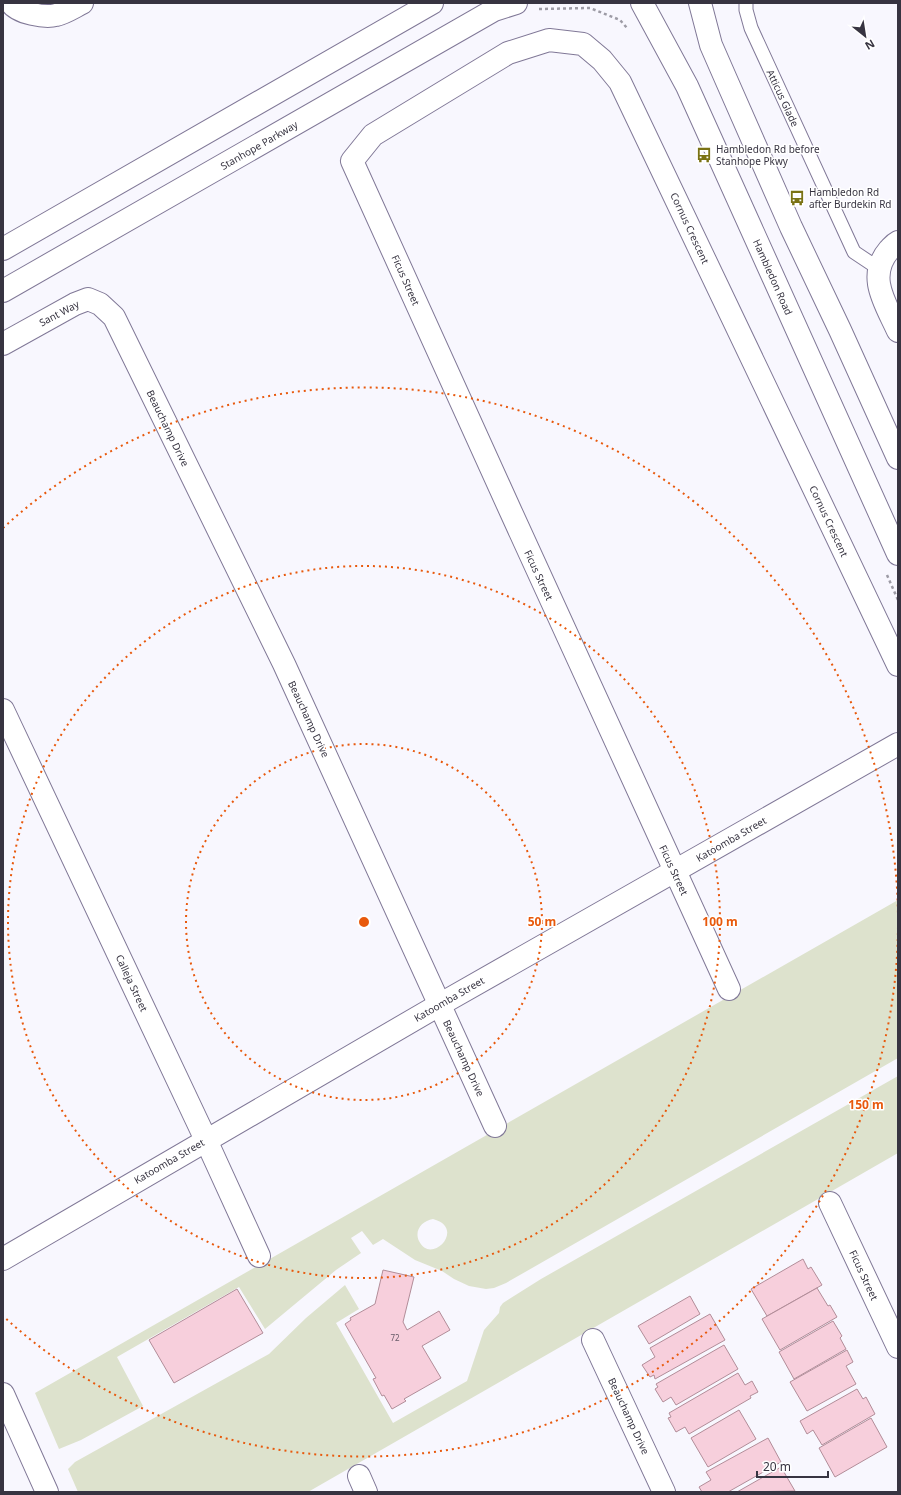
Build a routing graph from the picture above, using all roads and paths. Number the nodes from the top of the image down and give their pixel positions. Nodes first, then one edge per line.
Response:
1 (11, 3) edge
2 (82, 3) edge
3 (432, 3) edge
4 (516, 3) edge
5 (642, 3) edge
6 (700, 3) edge
7 (746, 3) edge
8 (352, 160) joint
9 (898, 242) edge
10 (3, 249) edge
11 (878, 268) junction
12 (3, 291) edge
13 (114, 317) joint
14 (898, 331) edge
15 (3, 344) edge
16 (898, 458) edge
17 (898, 554) edge
18 (898, 665) edge
19 (3, 710) edge
20 (898, 744) edge
21 (675, 871) junction
22 (729, 989) dead end
23 (439, 1005) junction
24 (495, 1126) dead end
25 (206, 1140) junction
26 (830, 1203) dead end
27 (259, 1256) dead end
28 (3, 1259) edge
29 (593, 1340) dead end
30 (898, 1347) edge
31 (3, 1394) edge
32 (47, 1492) edge
33 (664, 1492) edge

1 - 2 street
3 - 10 street
4 - 12 street, Stanhope Parkway
5 - 17 street, Hambledon Road
6 - 16 street
7 - 11 lane, Atticus Glade
8 - 18 street, Cornus Crescent
8 - 21 street, Ficus Street
9 - 11 street
11 - 14 street
13 - 15 street, Sant Way
13 - 23 street, Beauchamp Drive
19 - 25 street, Calleja Street
20 - 21 street, Katoomba Street
21 - 22 street, Ficus Street
21 - 23 street, Katoomba Street
23 - 24 street, Beauchamp Drive
23 - 25 street, Katoomba Street
25 - 27 street, Calleja Street
25 - 28 street, Katoomba Street
26 - 30 street, Ficus Street
29 - 33 street, Beauchamp Drive
31 - 32 street

